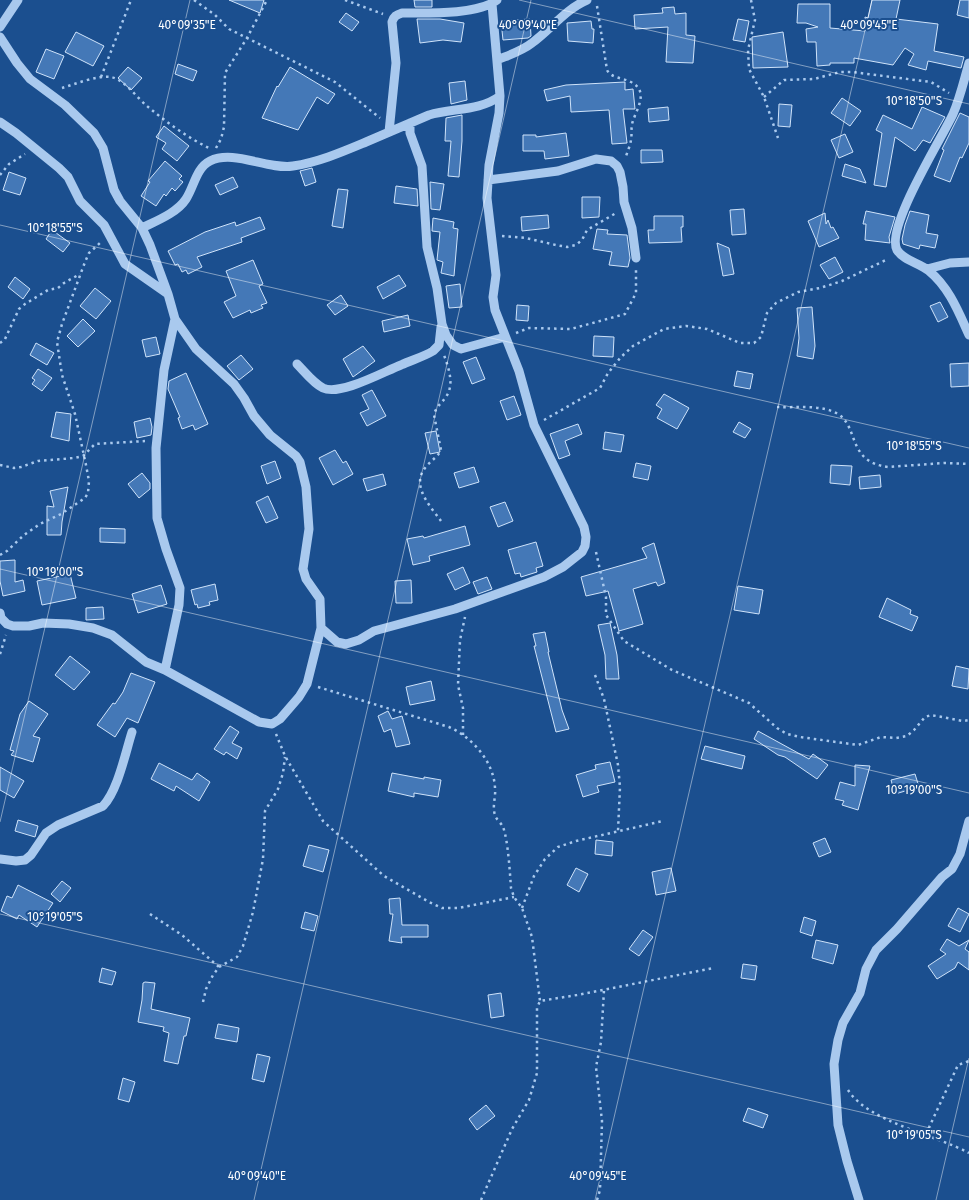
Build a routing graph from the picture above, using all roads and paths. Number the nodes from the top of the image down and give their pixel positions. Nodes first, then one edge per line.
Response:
1 (18, 0) edge
2 (131, 0) edge
3 (194, 0) edge
4 (267, 0) edge
5 (345, 0) edge
6 (587, 0) edge
7 (596, 0) edge
8 (751, 0) edge
9 (494, 2) edge
10 (394, 17) junction
11 (0, 28) edge
12 (0, 37) edge
13 (247, 38) junction
14 (497, 60) junction
15 (969, 63) edge
16 (101, 77) junction
17 (46, 92) junction
18 (500, 96) junction
19 (764, 97) junction
20 (958, 101) junction
21 (0, 122) edge
22 (410, 123) junction
23 (389, 128) junction
24 (778, 138) dead end
25 (35, 148) junction
26 (215, 150) junction
27 (208, 162) junction
28 (620, 172) junction
29 (0, 175) edge
30 (488, 180) junction
31 (624, 202) junction
32 (142, 228) junction
33 (492, 235) junction
34 (110, 236) junction
35 (900, 253) junction
36 (636, 258) joint
37 (969, 262) edge
38 (927, 269) junction
39 (80, 274) junction
40 (168, 294) junction
41 (174, 319) junction
42 (442, 324) junction
43 (969, 335) edge
44 (505, 337) junction
45 (0, 343) edge
46 (439, 345) junction
47 (297, 364) dead end
48 (777, 407) dead end
49 (534, 425) junction
50 (156, 441) junction
51 (83, 456) junction
52 (0, 464) edge
53 (969, 464) edge
54 (441, 521) dead end
55 (595, 551) dead end
56 (0, 554) edge
57 (468, 604) junction
58 (0, 613) edge
59 (13, 626) junction
60 (321, 628) junction
61 (0, 654) edge
62 (165, 670) junction
63 (595, 675) dead end
64 (307, 684) junction
65 (969, 720) edge
66 (272, 724) junction
67 (132, 732) dead end
68 (463, 735) junction
69 (285, 756) junction
70 (663, 821) dead end
71 (969, 821) edge
72 (618, 831) junction
73 (0, 860) edge
74 (514, 897) junction
75 (522, 908) junction
76 (150, 914) dead end
77 (219, 967) junction
78 (714, 968) dead end
79 (604, 990) junction
80 (540, 1001) junction
81 (203, 1002) dead end
82 (969, 1061) edge
83 (847, 1088) dead end
84 (926, 1134) junction
85 (969, 1153) edge
86 (481, 1200) edge
87 (596, 1200) edge
88 (859, 1200) edge

1 - 11 street
2 - 16 path
3 - 13 path
4 - 13 path
5 - 10 path
6 - 14 street
7 - 28 path
8 - 19 path
9 - 10 street
9 - 14 street
10 - 23 street
12 - 17 street
13 - 23 path
13 - 26 path
14 - 18 street
15 - 20 street
16 - 17 path
16 - 26 path
17 - 32 street
18 - 22 street
18 - 30 street
19 - 20 path
19 - 24 path
20 - 35 street
21 - 25 street
22 - 23 street
22 - 42 street
23 - 27 street
25 - 29 path
25 - 34 street
26 - 27 path
27 - 32 street
28 - 30 street
28 - 31 street
30 - 33 street
31 - 33 path
31 - 36 street
32 - 40 street
33 - 44 street
34 - 39 path
34 - 40 street
35 - 38 street
35 - 49 path
36 - 44 path
37 - 38 street
38 - 43 street
39 - 45 path
39 - 51 path
40 - 41 street
41 - 50 street
41 - 60 street
42 - 44 street
42 - 46 street
44 - 49 street
46 - 47 street
46 - 54 path
48 - 53 path
49 - 57 street
50 - 51 path
50 - 62 street
51 - 52 path
51 - 56 path
55 - 65 path
57 - 60 street
57 - 68 path
58 - 59 street
59 - 61 path
59 - 62 street
60 - 64 street
62 - 66 street
63 - 72 path
64 - 66 street
64 - 68 path
66 - 69 path
67 - 73 street
68 - 74 path
69 - 74 path
69 - 77 path
70 - 72 path
71 - 88 street
72 - 75 path
74 - 75 path
75 - 80 path
76 - 77 path
77 - 81 path
78 - 79 path
79 - 80 path
79 - 87 path
80 - 86 path
82 - 84 path
83 - 84 path
84 - 85 path

